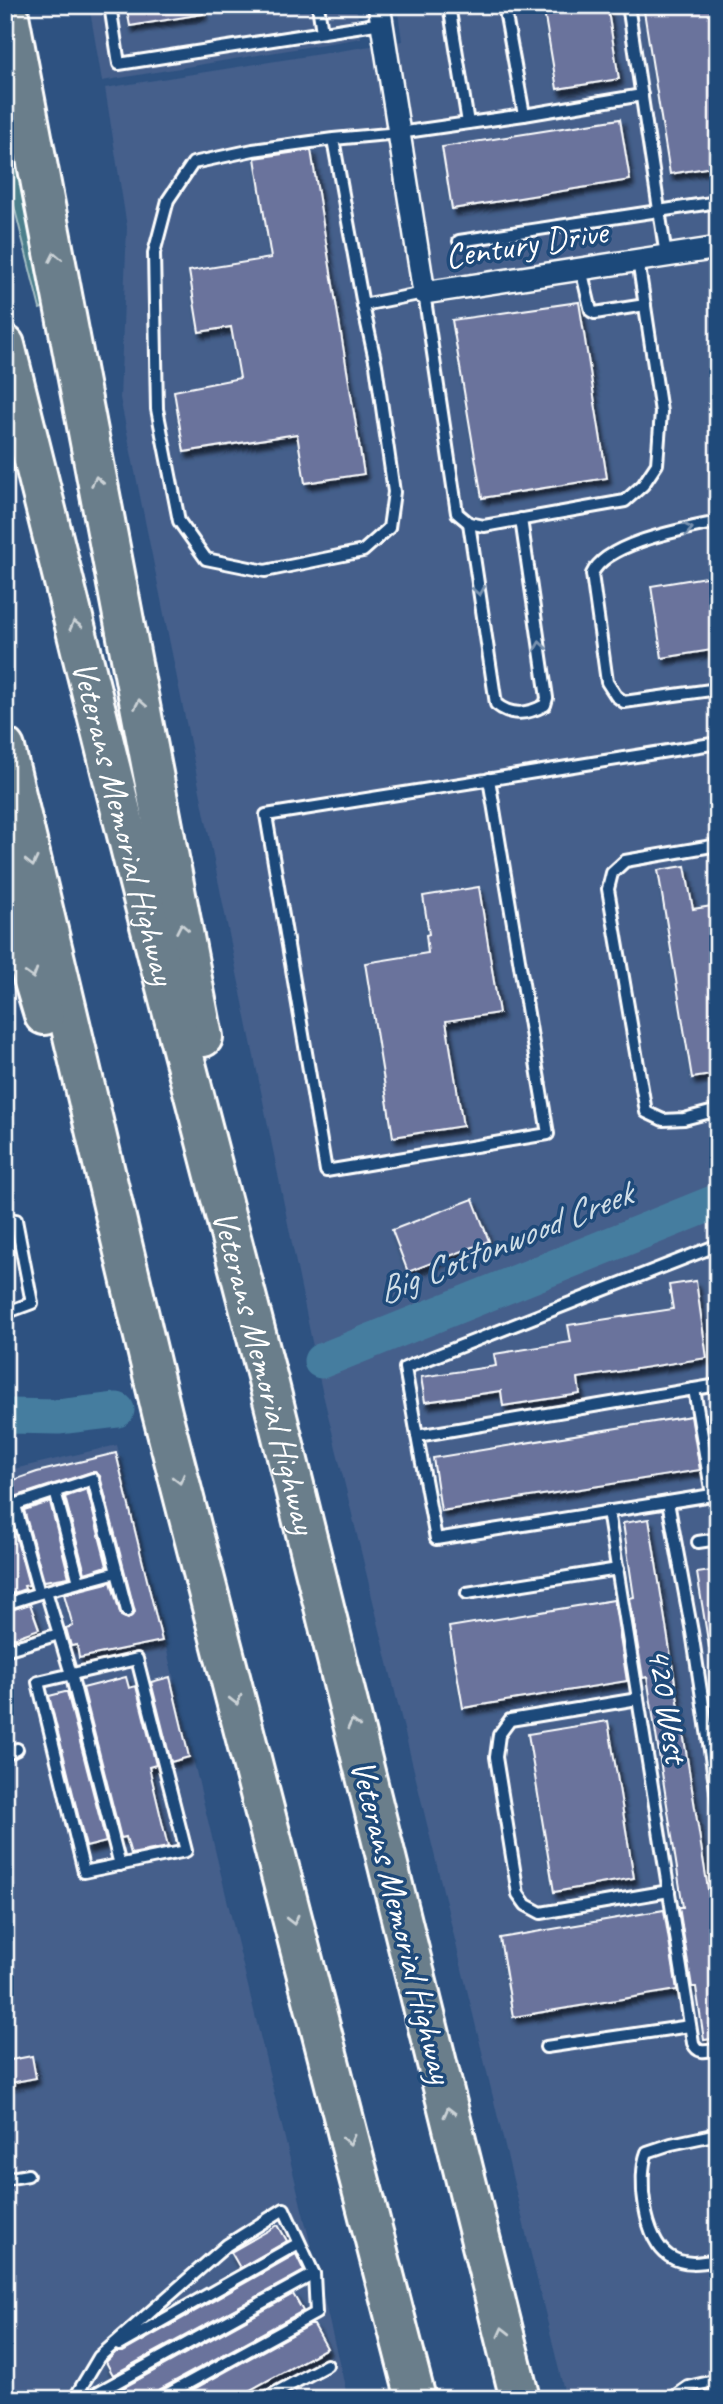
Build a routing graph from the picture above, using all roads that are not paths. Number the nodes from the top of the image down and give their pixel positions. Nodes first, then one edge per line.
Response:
1 (7, 5) edge
2 (110, 5) edge
3 (318, 5) edge
4 (449, 5) edge
5 (504, 5) edge
6 (628, 5) edge
7 (381, 14) edge
8 (322, 32) junction
9 (642, 95) junction
10 (524, 114) junction
11 (468, 123) junction
12 (399, 133) junction
13 (333, 139) junction
14 (718, 202) edge
15 (659, 210) junction
16 (459, 242) dead end
17 (717, 252) edge
18 (666, 256) junction
19 (638, 260) junction
20 (581, 269) junction
21 (424, 293) junction
22 (363, 305) junction
23 (645, 305) junction
24 (5, 345) edge
25 (522, 519) junction
26 (469, 523) junction
27 (718, 523) edge
28 (718, 689) edge
29 (718, 743) edge
30 (5, 748) edge
31 (489, 779) junction
32 (718, 845) edge
33 (5, 885) edge
34 (718, 1110) edge
35 (5, 1221) edge
36 (718, 1245) edge
37 (5, 1313) edge
38 (268, 1380) junction
39 (718, 1385) edge
40 (694, 1389) junction
41 (162, 1413) junction
42 (417, 1436) junction
43 (55, 1491) junction
44 (715, 1494) edge
45 (668, 1502) junction
46 (10, 1507) edge
47 (608, 1511) junction
48 (718, 1539) edge
49 (698, 1542) dead end
50 (618, 1569) junction
51 (117, 1572) junction
52 (79, 1582) junction
53 (43, 1592) junction
54 (467, 1593) dead end
55 (5, 1604) edge
56 (127, 1611) dead end
57 (60, 1634) junction
58 (5, 1650) edge
59 (71, 1674) junction
60 (638, 1699) junction
61 (17, 1749) dead end
62 (5, 1755) edge
63 (718, 1803) edge
64 (120, 1865) junction
65 (669, 1891) junction
66 (690, 2026) junction
67 (546, 2047) dead end
68 (718, 2049) edge
69 (718, 2134) edge
70 (28, 2175) dead end
71 (5, 2179) edge
72 (299, 2243) junction
73 (718, 2260) edge
74 (314, 2274) junction
75 (99, 2357) junction
76 (327, 2365) dead end
77 (718, 2379) edge
78 (74, 2399) edge
79 (86, 2399) edge
80 (159, 2399) edge
81 (264, 2399) edge
82 (416, 2399) edge
83 (520, 2399) edge
84 (671, 2399) edge

38 -> 1 highway
2 - 8 lane
3 - 8 lane
4 - 11 lane
5 - 10 lane
6 - 9 lane
7 - 8 lane
7 - 12 street, Century Drive
9 - 10 lane
9 - 15 lane
10 - 11 lane
11 - 12 lane
12 - 13 lane
12 - 21 street, Century Drive
13 - 22 lane
13 - 22 lane
14 - 15 lane
15 - 16 lane
15 - 18 lane
17 - 18 street, Century Drive
18 - 19 street, Century Drive
19 - 20 street, Century Drive
19 - 23 lane
20 - 21 street, Century Drive
20 - 23 lane
21 - 22 lane
21 - 26 lane
23 - 25 lane
38 -> 24 highway, Veterans Memorial Highway
25 - 26 lane
26 -> 25 lane
28 -> 27 lane
29 - 31 lane
30 -> 41 highway
31 - 31 lane
32 - 34 lane
33 -> 41 highway
35 - 37 lane
36 - 42 lane
83 -> 38 highway, Veterans Memorial Highway
39 - 40 lane
40 - 42 lane
40 - 44 lane
41 -> 82 highway
42 - 47 lane
43 - 46 lane
43 - 51 lane
43 - 52 lane
44 - 45 lane
45 - 47 lane
45 - 63 lane
46 - 53 lane
47 - 50 lane, 420 West
48 - 49 lane
50 - 54 lane
50 - 60 lane, 420 West
51 - 52 lane
51 - 56 lane
52 - 53 lane
53 - 55 lane
53 - 57 lane
57 - 58 lane
57 - 59 lane
59 - 64 lane
59 - 64 lane
59 - 64 lane
60 - 65 lane, 420 West
60 - 65 lane
61 - 62 lane
65 - 66 lane, 420 West
66 - 67 lane
66 - 68 lane, 420 West
69 - 73 lane
70 - 71 lane
72 - 74 lane
72 - 75 lane
72 - 75 lane
74 - 79 lane
74 - 80 lane
75 - 78 lane
76 - 81 lane
77 - 84 lane

